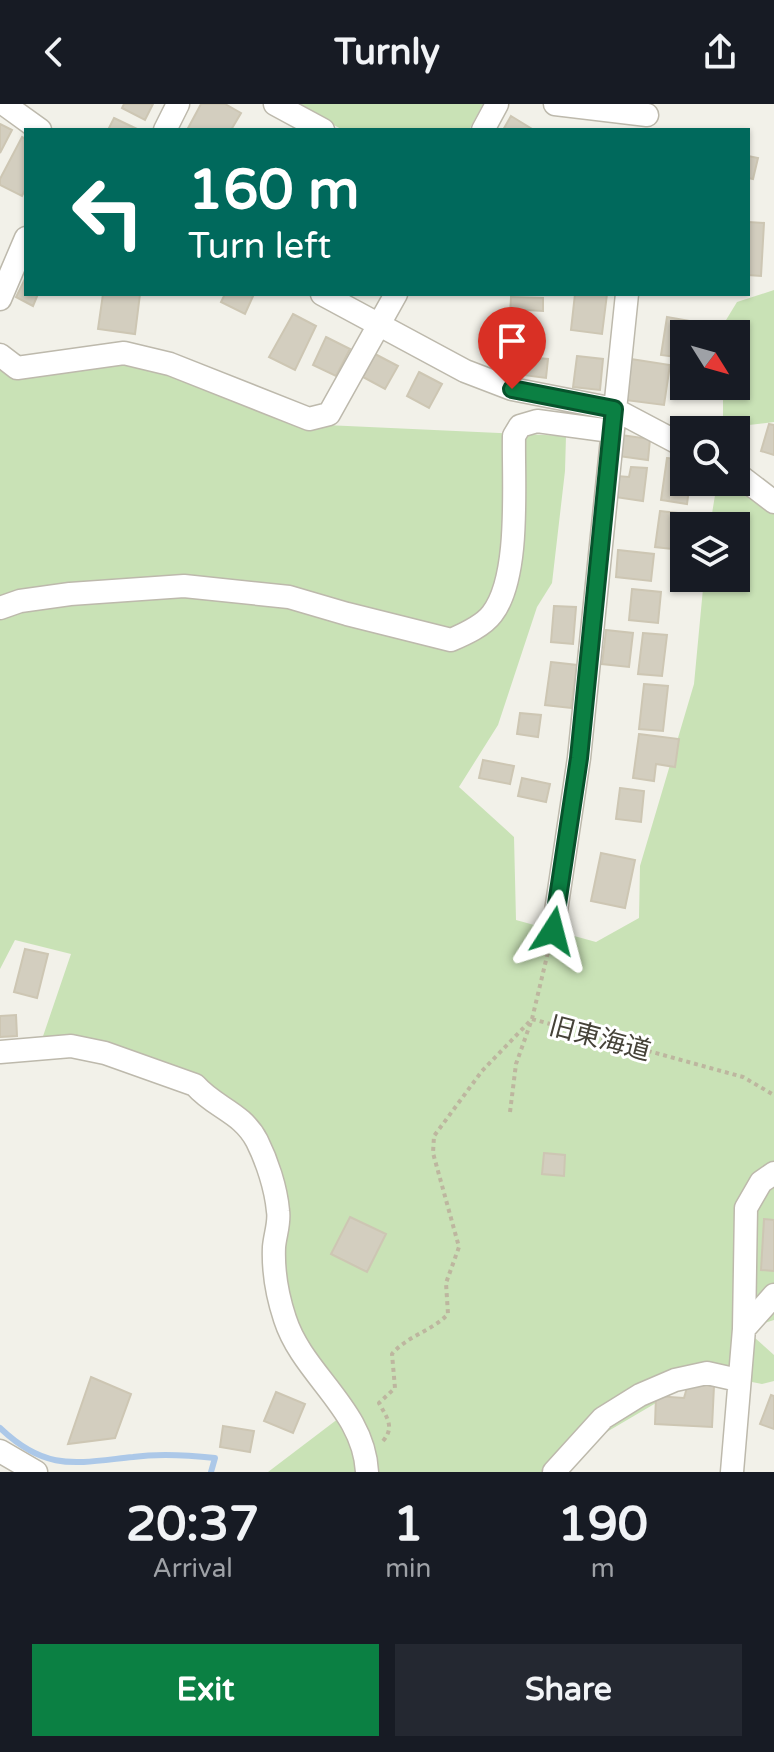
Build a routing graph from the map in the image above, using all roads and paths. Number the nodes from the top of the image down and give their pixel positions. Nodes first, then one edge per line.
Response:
1 (4, 104) edge
2 (178, 104) edge
3 (275, 104) edge
4 (497, 104) edge
5 (555, 104) edge
6 (647, 116) edge
7 (37, 128) edge
8 (166, 128) edge
9 (319, 128) edge
10 (484, 128) edge
11 (24, 243) edge
12 (326, 296) edge
13 (395, 296) edge
14 (627, 296) edge
15 (0, 299) edge
16 (379, 325) junction
17 (0, 355) edge
18 (612, 420) junction
19 (670, 441) edge
20 (750, 484) edge
21 (774, 502) edge
22 (0, 608) edge
23 (553, 931) joint
24 (532, 1019) junction
25 (0, 1052) edge
26 (774, 1095) edge
27 (510, 1112) dead end
28 (774, 1173) edge
29 (774, 1295) edge
30 (744, 1329) junction
31 (738, 1380) junction
32 (0, 1451) edge
33 (366, 1466) edge
34 (36, 1472) edge
35 (554, 1472) edge
36 (732, 1472) edge

1 - 7 street
2 - 8 street
3 - 9 street
4 - 10 street
5 - 6 street
11 - 15 street
12 - 16 street
13 - 16 street
14 - 18 street
16 - 17 street
16 - 18 street
18 - 19 street
18 - 22 street
18 - 23 street
20 - 21 street
23 - 24 path, 旧東海道
24 - 26 path, 旧東海道
24 - 27 path
24 - 33 path
25 - 33 street
28 - 30 street
29 - 30 street
30 - 31 street
31 - 35 street
31 - 36 street
32 - 34 street

